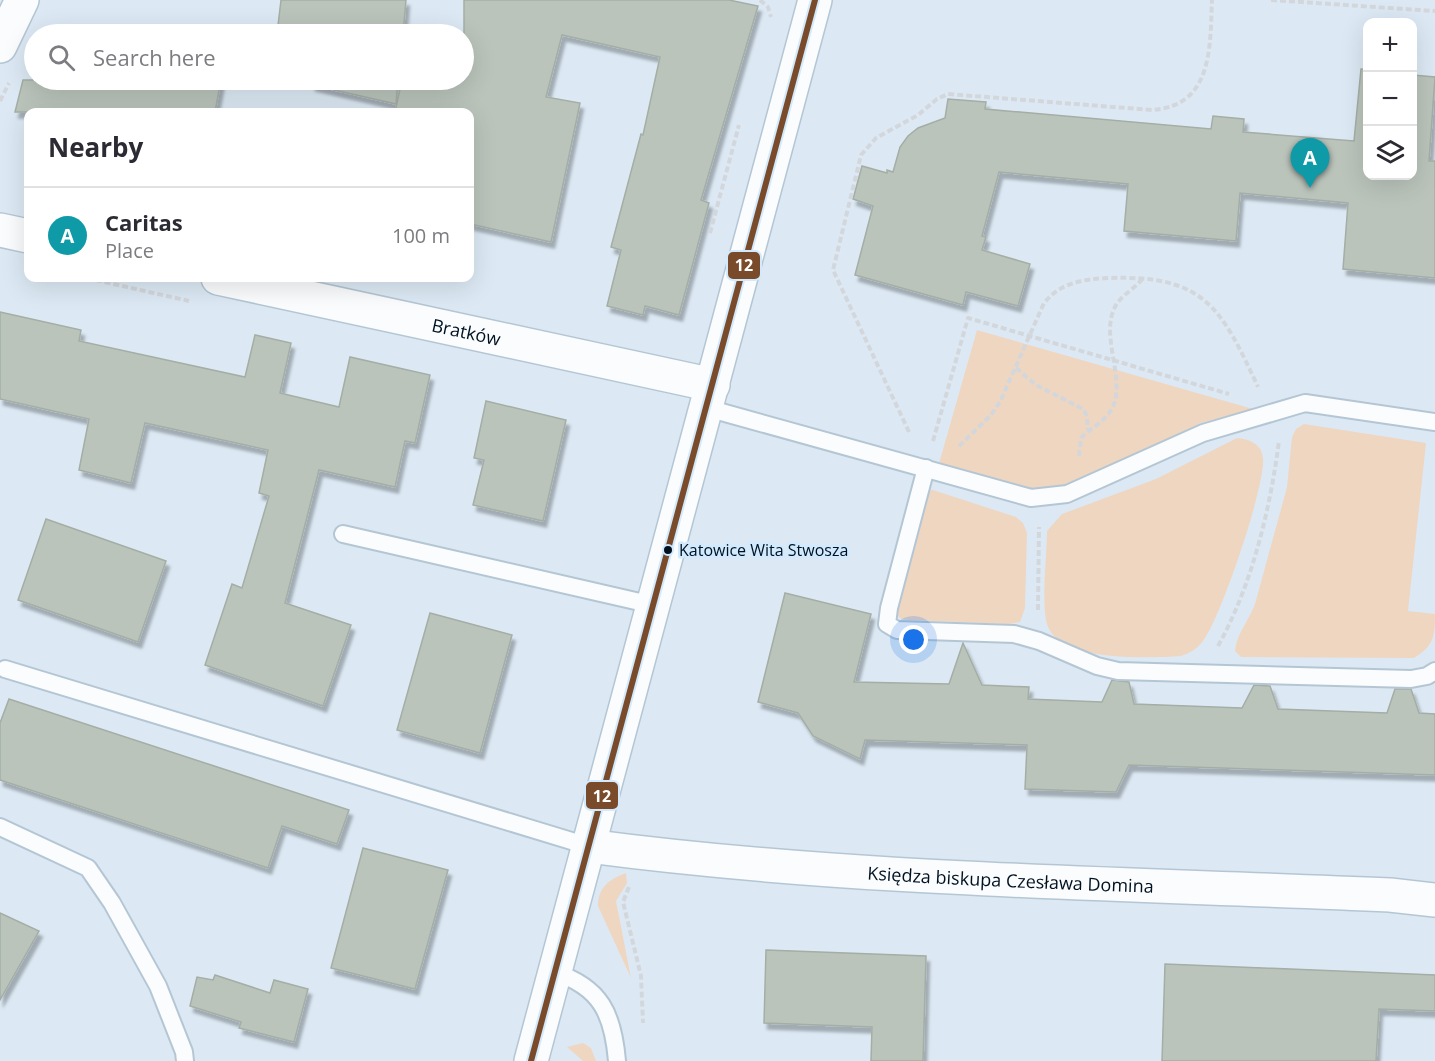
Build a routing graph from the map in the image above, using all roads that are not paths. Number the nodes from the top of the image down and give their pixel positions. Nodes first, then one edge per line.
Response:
1 (22, 0) edge
2 (815, 0) edge
3 (0, 46) edge
4 (0, 230) edge
5 (24, 235) edge
6 (235, 282) edge
7 (710, 397) junction
8 (1435, 422) edge
9 (927, 463) junction
10 (342, 534) dead end
11 (653, 605) junction
12 (4, 669) dead end
13 (1435, 671) edge
14 (0, 827) edge
15 (588, 846) junction
16 (1435, 900) edge
17 (554, 972) junction
18 (185, 1061) edge
19 (531, 1061) edge
20 (617, 1061) edge

1 - 3 street
2 - 7 street
4 - 5 street
6 - 7 street, Bratków
7 - 9 lane
7 - 11 street
8 - 9 lane
9 - 13 lane
10 - 11 lane
11 - 15 street
12 - 15 lane
14 - 18 lane
15 - 16 street, Księdza biskupa Czesława Domina
15 - 17 street
17 - 19 street
17 - 20 lane

